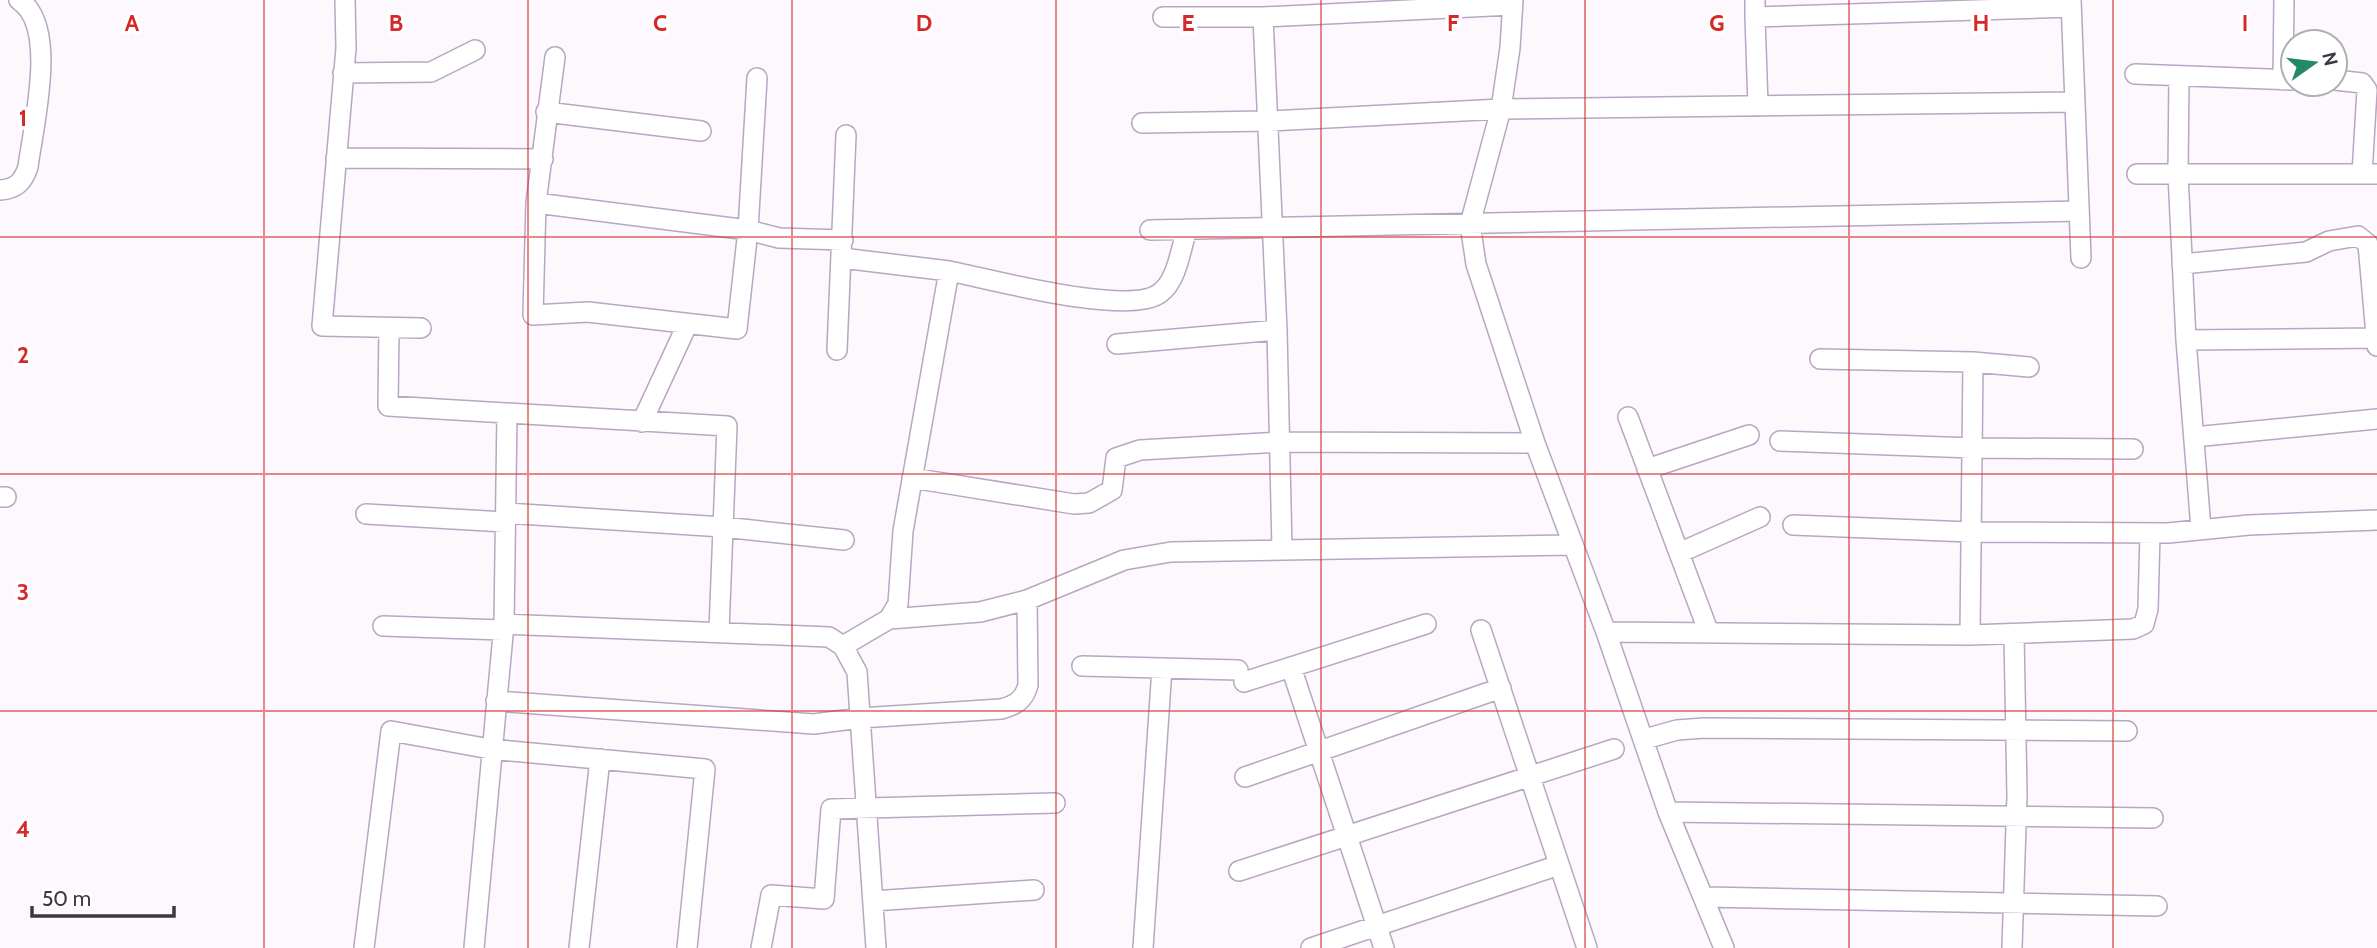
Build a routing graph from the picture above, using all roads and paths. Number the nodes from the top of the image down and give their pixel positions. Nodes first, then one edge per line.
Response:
1 (19, 0) edge
2 (345, 0) edge
3 (2284, 0) edge
4 (1512, 2) edge
5 (2071, 3) edge
6 (1755, 9) edge
7 (1163, 17) dead end
8 (1263, 17) junction
9 (2285, 28) edge
10 (475, 50) dead end
11 (555, 57) dead end
12 (344, 74) junction
13 (2135, 74) dead end
14 (2179, 76) junction
15 (757, 78) dead end
16 (2279, 80) edge
17 (2349, 82) edge
18 (2075, 102) junction
19 (1758, 106) junction
20 (1501, 109) junction
21 (546, 112) junction
22 (1268, 121) junction
23 (1142, 123) dead end
24 (701, 131) dead end
25 (846, 135) dead end
26 (336, 158) junction
27 (543, 159) junction
28 (2137, 174) dead end
29 (2178, 174) junction
30 (2370, 174) edge
31 (0, 190) edge
32 (536, 203) junction
33 (2079, 211) junction
34 (1470, 224) junction
35 (1273, 228) junction
36 (1187, 229) junction
37 (748, 230) junction
38 (1150, 230) dead end
39 (842, 249) junction
40 (2081, 258) dead end
41 (2182, 264) junction
42 (949, 271) junction
43 (2374, 274) edge
44 (687, 325) junction
45 (388, 328) junction
46 (421, 328) dead end
47 (1277, 330) junction
48 (2377, 338) edge
49 (2186, 340) junction
50 (1116, 344) dead end
51 (2377, 346) edge
52 (837, 350) dead end
53 (1820, 359) dead end
54 (1973, 362) junction
55 (2029, 367) dead end
56 (507, 414) junction
57 (1628, 417) dead end
58 (2377, 419) edge
59 (642, 422) junction
60 (1749, 435) dead end
61 (2194, 437) junction
62 (1780, 441) dead end
63 (1279, 442) junction
64 (1535, 443) junction
65 (1972, 448) junction
66 (2133, 449) dead end
67 (1647, 469) junction
68 (912, 478) junction
69 (366, 514) dead end
70 (505, 517) junction
71 (1760, 517) dead end
72 (2377, 520) edge
73 (1793, 525) dead end
74 (723, 527) junction
75 (2201, 529) junction
76 (1970, 532) junction
77 (2150, 533) junction
78 (844, 540) dead end
79 (1573, 545) junction
80 (1282, 549) junction
81 (1679, 553) junction
82 (1027, 600) junction
83 (889, 620) junction
84 (1426, 624) dead end
85 (383, 626) dead end
86 (503, 627) junction
87 (1481, 630) dead end
88 (719, 631) junction
89 (1606, 632) junction
90 (1709, 633) junction
91 (2014, 634) junction
92 (1970, 635) junction
93 (843, 646) junction
94 (1082, 666) dead end
95 (1291, 667) junction
96 (1162, 668) junction
97 (1501, 688) junction
98 (496, 701) junction
99 (860, 718) junction
100 (2015, 731) junction
101 (2127, 731) dead end
102 (1645, 739) junction
103 (490, 749) junction
104 (1614, 749) dead end
105 (1319, 750) junction
106 (600, 759) junction
107 (1529, 774) junction
108 (1245, 777) dead end
109 (1055, 803) dead end
110 (867, 808) junction
111 (1668, 812) junction
112 (2016, 817) junction
113 (2153, 817) dead end
114 (1347, 835) junction
115 (1559, 865) junction
116 (1239, 871) dead end
117 (1034, 890) dead end
118 (1704, 897) junction
119 (873, 901) junction
120 (2015, 901) junction
121 (2157, 906) dead end
122 (1377, 926) junction
123 (364, 948) edge
124 (474, 948) edge
125 (579, 948) edge
126 (687, 948) edge
127 (761, 948) edge
128 (876, 948) edge
129 (1143, 948) edge
130 (1311, 948) edge
131 (1384, 948) edge
132 (1587, 948) edge
133 (1724, 948) edge
134 (2012, 948) edge

1 - 31 street
2 - 12 street
3 - 9 street
4 - 8 street
4 - 20 street
5 - 6 street
5 - 18 street
6 - 19 street
7 - 8 street
8 - 22 street
10 - 12 street
11 - 21 street
12 - 26 street
13 - 14 street
14 - 16 street
14 - 29 street
15 - 37 street
17 - 30 street
18 - 19 street
18 - 33 street
19 - 20 street
20 - 22 street
20 - 34 street
21 - 24 street
21 - 27 street
22 - 23 street
22 - 35 street
25 - 39 street
26 - 27 street
26 - 45 street
27 - 32 street
28 - 29 street
29 - 30 street
29 - 41 street
32 - 37 street
32 - 44 street
33 - 34 street
33 - 40 street
34 - 35 street
34 - 64 street
35 - 36 street
35 - 47 street
36 - 38 street
36 - 42 street
37 - 39 street
37 - 44 street
39 - 42 street
39 - 52 street
41 - 43 street
41 - 49 street
42 - 68 street
43 - 48 street
44 - 59 street
45 - 46 street
45 - 56 street
47 - 50 street
47 - 63 street
48 - 49 street
48 - 51 street
49 - 61 street
53 - 54 street
54 - 55 street
54 - 65 street
56 - 59 street
56 - 70 street
57 - 67 street
58 - 61 street
59 - 74 street
60 - 67 street
61 - 75 street
62 - 65 street
63 - 64 street
63 - 68 street
63 - 80 street
64 - 79 street
65 - 66 street
65 - 76 street
67 - 81 street
68 - 83 street
69 - 70 street
70 - 74 street
70 - 86 street
71 - 81 street
72 - 75 street
73 - 76 street
74 - 78 street
74 - 88 street
75 - 77 street
76 - 77 street
76 - 92 street
77 - 91 street
79 - 80 street
79 - 89 street
80 - 82 street
81 - 90 street
82 - 83 street
82 - 99 street
83 - 93 street
84 - 95 street
85 - 86 street
86 - 88 street
86 - 98 street
87 - 97 street
88 - 93 street
89 - 90 street
89 - 102 street
90 - 92 street
91 - 92 street
91 - 100 street
93 - 99 street
94 - 96 street
95 - 96 street
95 - 105 street
96 - 129 street
97 - 105 street
97 - 107 street
98 - 99 street
98 - 103 street
99 - 110 street
100 - 101 street
100 - 102 street
100 - 112 street
102 - 111 street
103 - 106 street
103 - 123 street
103 - 124 street
104 - 107 street
105 - 108 street
105 - 114 street
106 - 125 street
106 - 126 street
107 - 114 street
107 - 115 street
109 - 110 street
110 - 119 street
110 - 127 street
111 - 112 street
111 - 118 street
112 - 113 street
112 - 120 street
114 - 116 street
114 - 122 street
115 - 122 street
115 - 132 street
117 - 119 street
118 - 120 street
118 - 133 street
119 - 128 street
120 - 121 street
120 - 134 street
122 - 130 street
122 - 131 street

